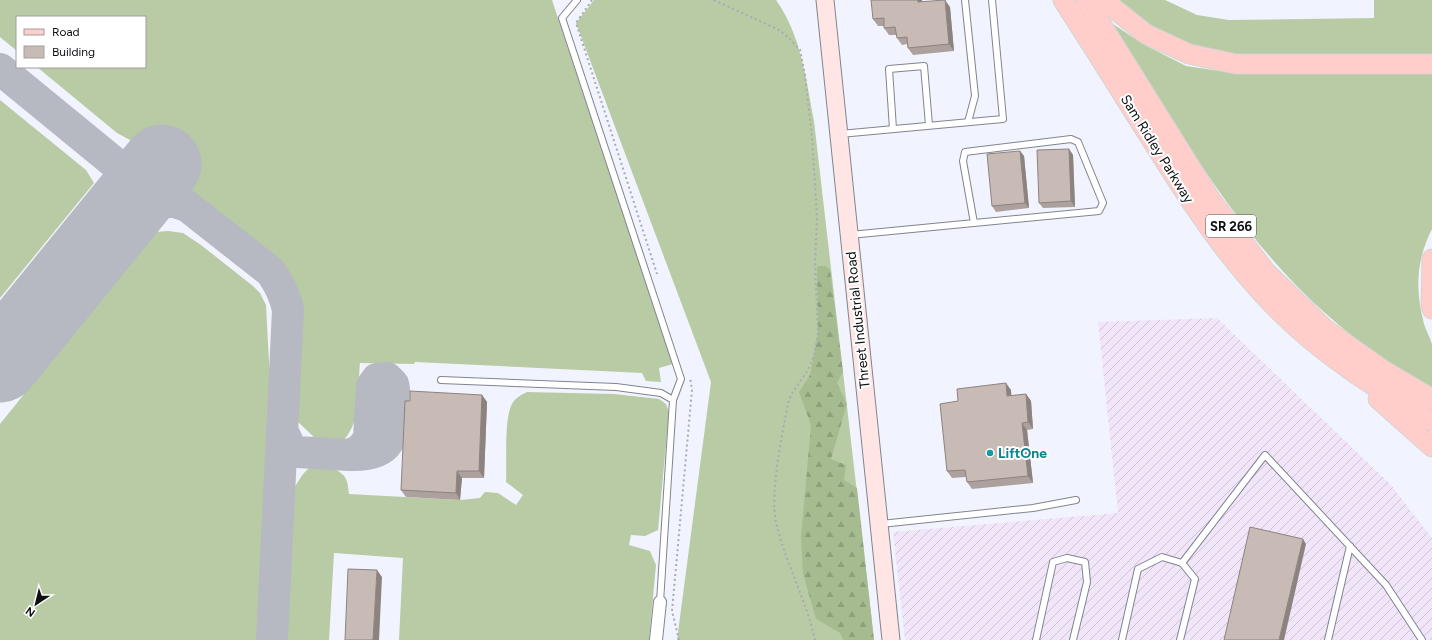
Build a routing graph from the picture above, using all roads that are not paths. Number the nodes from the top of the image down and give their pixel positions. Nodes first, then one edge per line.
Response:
1 (577, 0) edge
2 (825, 0) edge
3 (965, 0) edge
4 (992, 0) edge
5 (1063, 0) edge
6 (1086, 0) edge
7 (1103, 0) edge
8 (1432, 64) edge
9 (968, 122) junction
10 (929, 126) junction
11 (893, 129) junction
12 (838, 134) junction
13 (974, 223) junction
14 (849, 235) junction
15 (1432, 259) edge
16 (1432, 309) edge
17 (1323, 350) junction
18 (441, 380) dead end
19 (1432, 399) edge
20 (673, 400) junction
21 (1432, 421) edge
22 (1432, 448) edge
23 (1076, 500) dead end
24 (879, 524) junction
25 (1350, 546) junction
26 (1182, 563) junction
27 (660, 602) joint
28 (656, 640) edge
29 (890, 640) edge
30 (1036, 640) edge
31 (1073, 640) edge
32 (1122, 640) edge
33 (1180, 640) edge
34 (1328, 640) edge
35 (1422, 640) edge

1 - 20 lane
2 - 12 street, Threet Industrial Road
3 - 9 lane
4 - 9 lane
5 - 17 main road, Sam Ridley Parkway / SR 266
6 - 19 main road, Sam Ridley Parkway / SR 266
7 - 8 main road
9 - 10 lane
10 - 11 lane
10 - 11 lane
11 - 12 lane
12 - 14 street, Threet Industrial Road
13 - 13 lane
13 - 14 lane
14 - 24 street, Threet Industrial Road
15 - 16 main road
17 - 21 main road, Sam Ridley Parkway / SR 266
17 - 22 main road
18 - 20 lane
20 - 27 lane
23 - 24 lane
24 - 29 street, Threet Industrial Road
25 - 26 lane
25 - 34 lane
25 - 35 lane
26 - 32 lane
26 - 33 lane
27 - 28 street
30 - 31 lane

